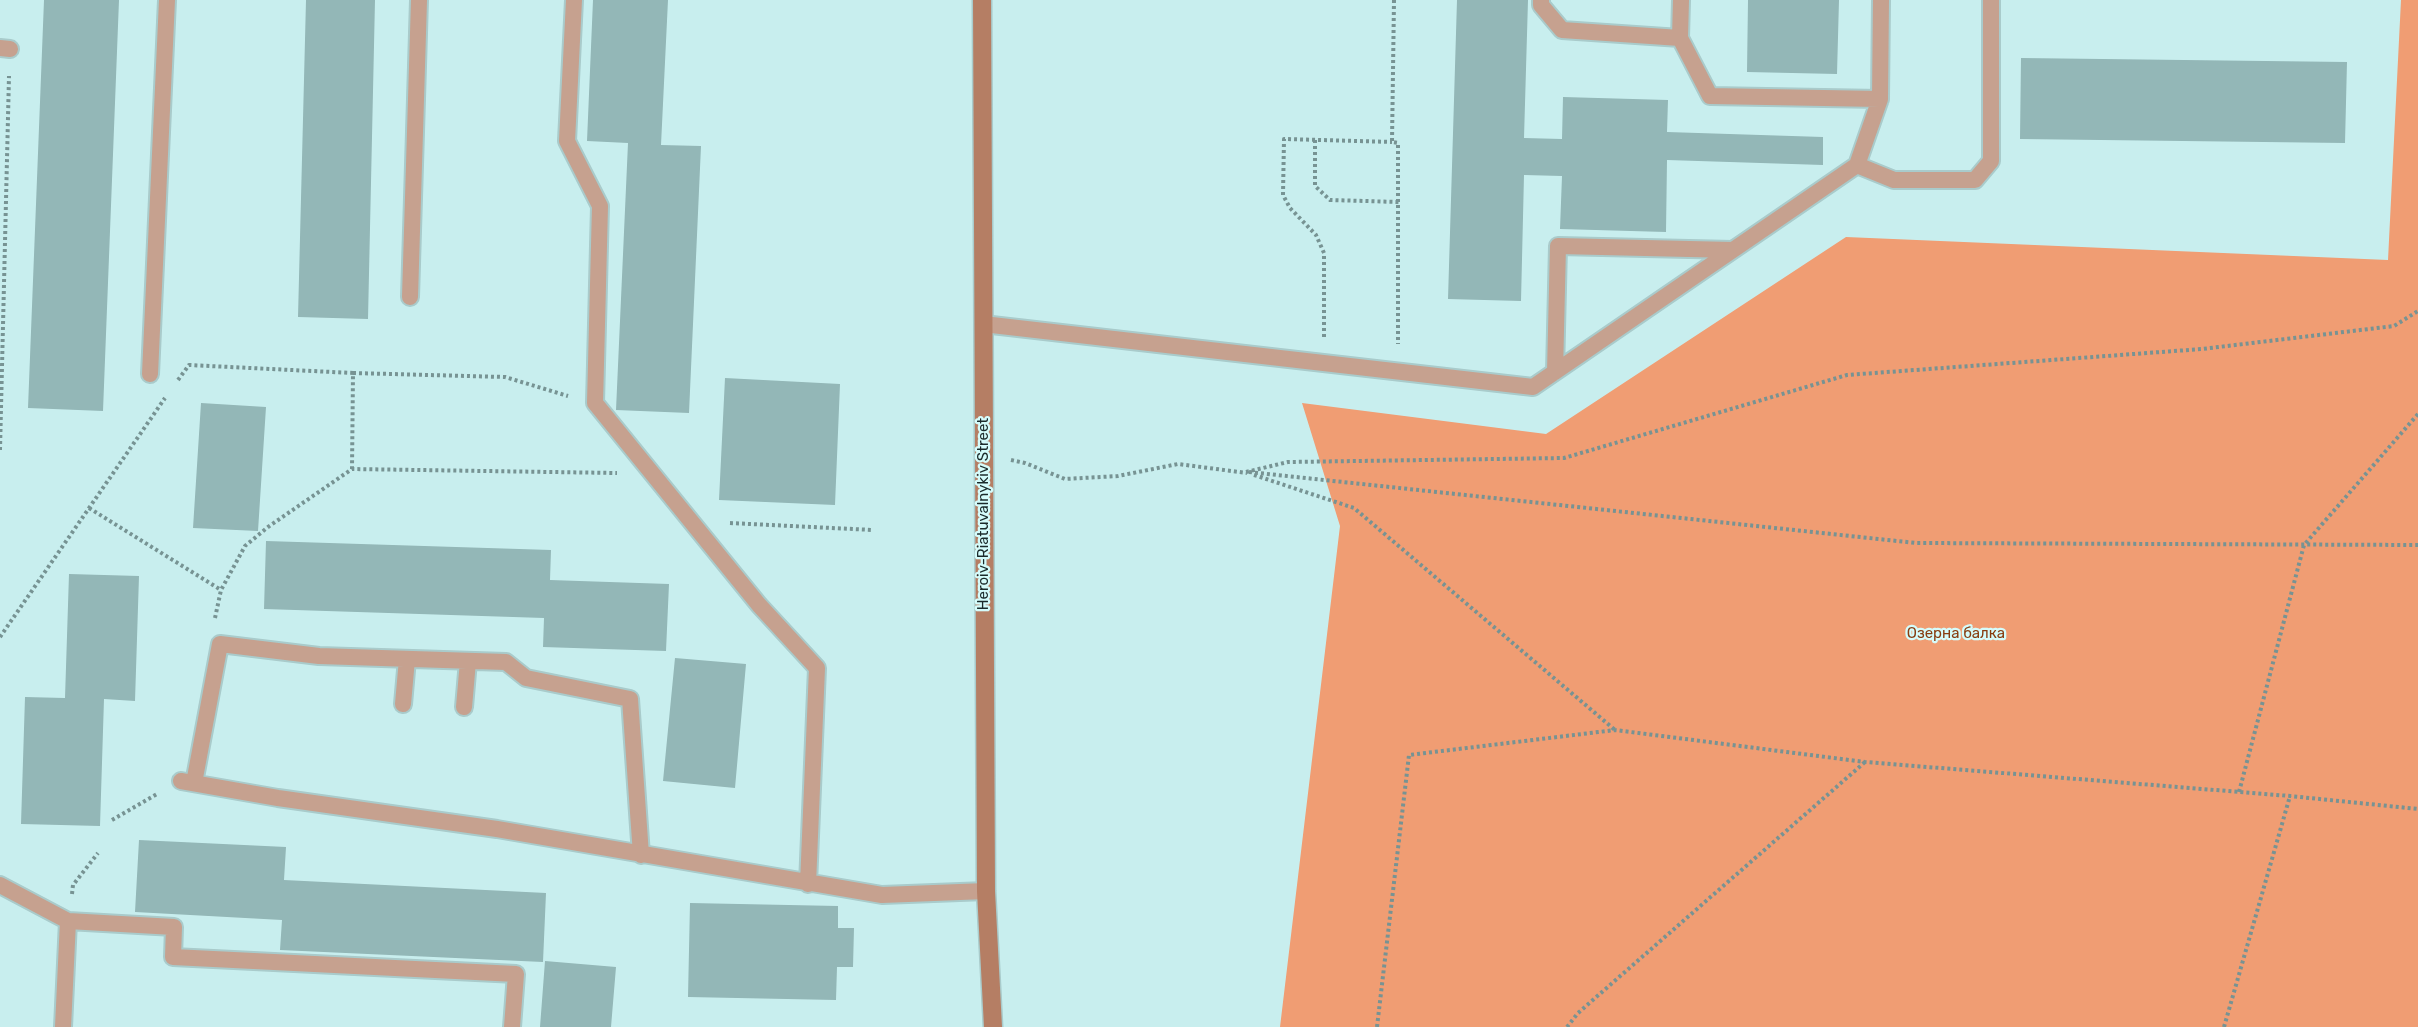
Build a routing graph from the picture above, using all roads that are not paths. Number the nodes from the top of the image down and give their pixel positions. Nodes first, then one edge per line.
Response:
1 (167, 0) edge
2 (420, 0) edge
3 (574, 0) edge
4 (982, 0) edge
5 (1541, 0) edge
6 (1681, 0) edge
7 (1881, 0) edge
8 (1991, 0) edge
9 (1680, 38) junction
10 (1880, 99) junction
11 (1857, 165) junction
12 (1733, 250) junction
13 (410, 297) dead end
14 (983, 324) junction
15 (1555, 372) junction
16 (150, 374) dead end
17 (407, 659) junction
18 (468, 661) junction
19 (403, 704) dead end
20 (464, 707) dead end
21 (641, 855) junction
22 (808, 884) junction
23 (0, 885) edge
24 (986, 891) junction
25 (68, 921) junction
26 (63, 1027) edge
27 (513, 1027) edge
28 (993, 1027) edge

1 - 16 lane
2 - 13 lane
3 - 22 lane
4 - 14 main road, Heroiv-Riatuvalnykiv Street
5 - 9 lane
6 - 9 lane
7 - 10 lane
8 - 11 lane
9 - 10 lane
10 - 11 lane
11 - 12 lane
12 - 15 lane
12 - 15 lane
14 - 15 lane
14 - 24 main road, Heroiv-Riatuvalnykiv Street
17 - 18 lane
17 - 19 lane
17 - 21 lane
18 - 20 lane
18 - 21 lane
21 - 22 lane
22 - 24 lane
23 - 25 lane
24 - 28 main road, Heroiv-Riatuvalnykiv Street
25 - 26 lane
25 - 27 lane

